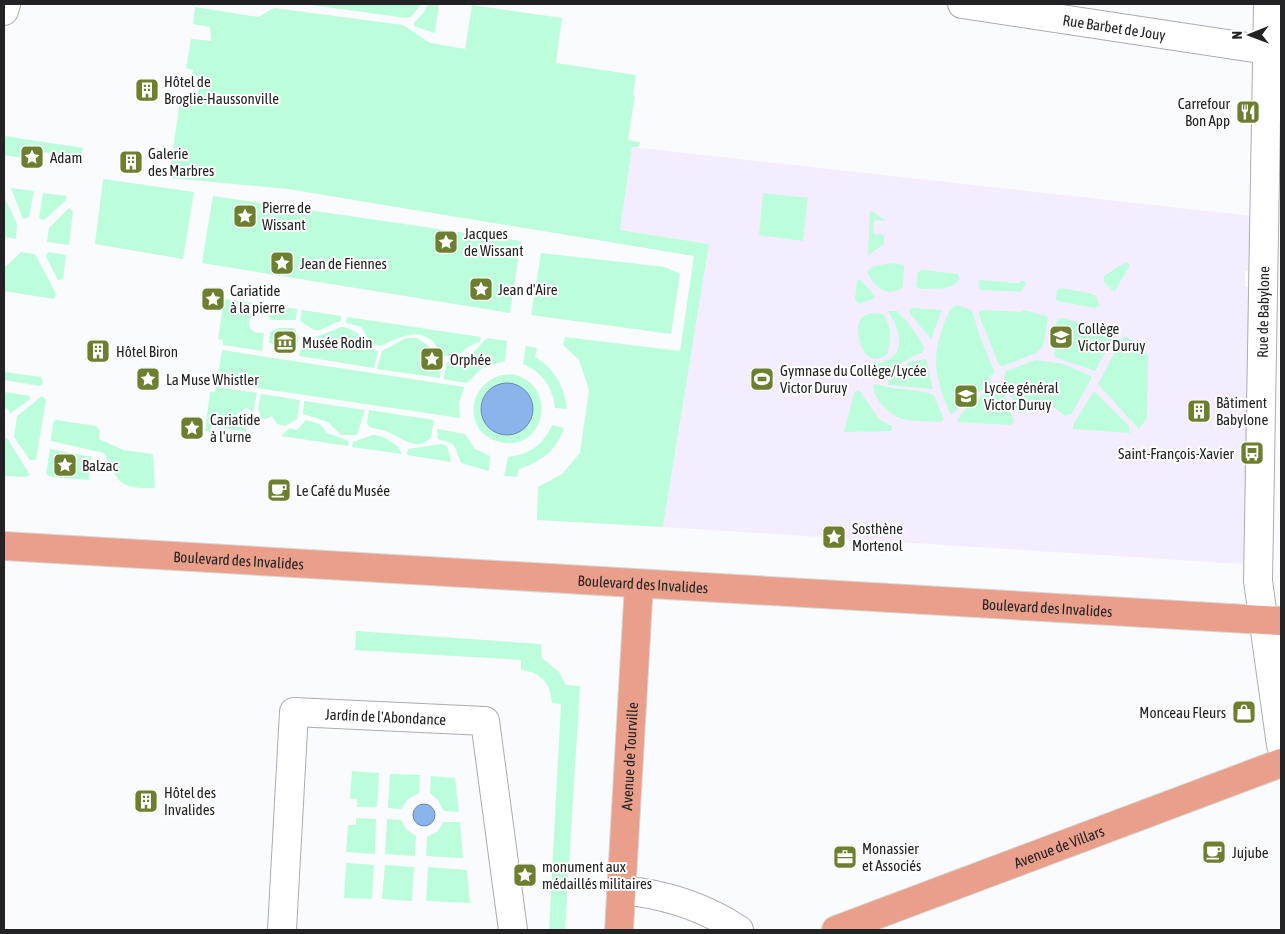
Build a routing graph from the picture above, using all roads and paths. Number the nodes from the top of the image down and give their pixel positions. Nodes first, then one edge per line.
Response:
1 (6, 4) edge
2 (962, 4) edge
3 (1268, 4) edge
4 (4, 10) edge
5 (1266, 50) junction
6 (1272, 275) edge
7 (4, 546) edge
8 (639, 584) junction
9 (1272, 620) edge
10 (1281, 745) edge
11 (1281, 763) edge
12 (621, 890) junction
13 (282, 930) edge
14 (513, 930) edge
15 (619, 930) edge
16 (739, 930) edge
17 (836, 930) edge

1 - 4 street
2 - 5 street, Rue Barbet de Jouy
3 - 5 street, Rue de Babylone
5 - 6 street, Rue de Babylone
6 - 9 street, Rue de Babylone
7 - 8 main road, Boulevard des Invalides
8 - 9 main road, Boulevard des Invalides
8 - 12 main road, Avenue de Tourville
9 - 10 street, Rue de Babylone
11 - 17 main road, Avenue de Villars
12 - 15 main road, Avenue de Tourville
12 - 16 street
13 - 14 street, Jardin de l'Abondance

